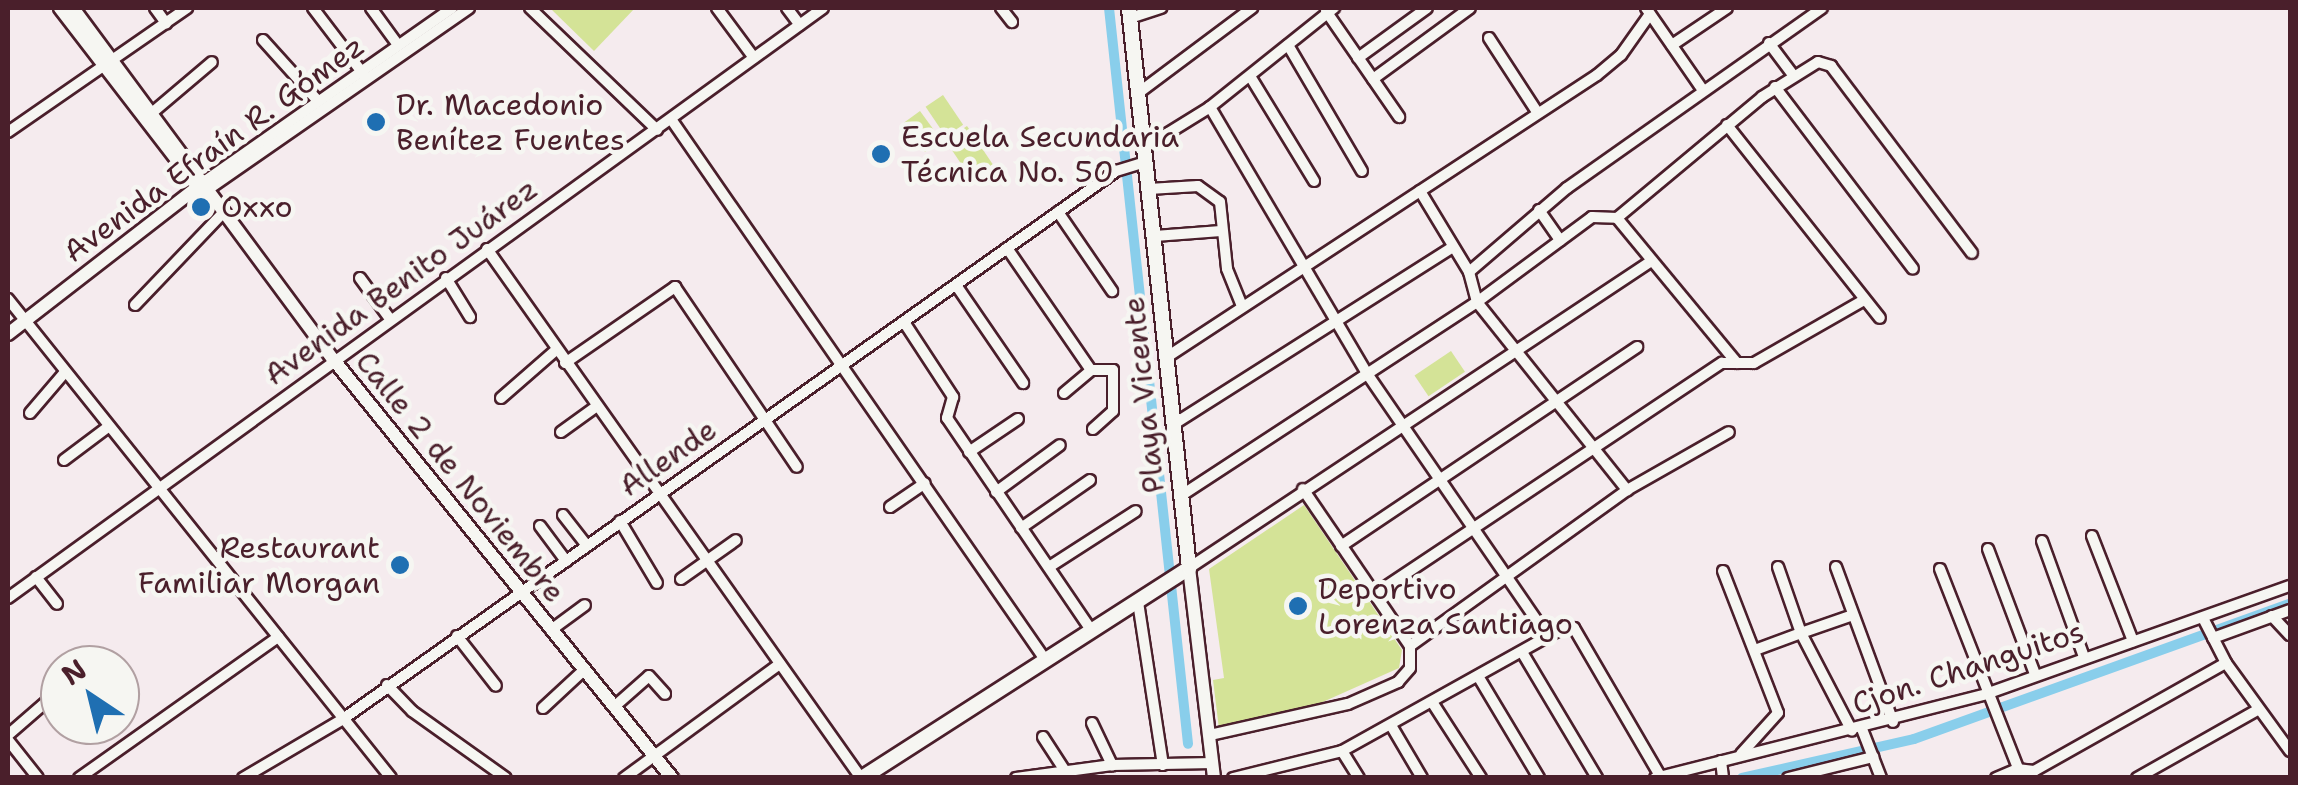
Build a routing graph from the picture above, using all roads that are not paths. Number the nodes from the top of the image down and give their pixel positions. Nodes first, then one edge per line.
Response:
1 (60, 8) edge
2 (73, 8) edge
3 (155, 8) edge
4 (187, 8) edge
5 (312, 8) edge
6 (371, 8) edge
7 (452, 8) edge
8 (469, 8) edge
9 (530, 8) edge
10 (718, 8) edge
11 (787, 8) edge
12 (823, 8) edge
13 (1001, 8) edge
14 (1161, 8) edge
15 (1252, 8) edge
16 (1427, 8) edge
17 (1470, 8) edge
18 (1726, 8) edge
19 (1822, 8) edge
20 (1328, 9) edge
21 (1648, 11) edge
22 (1130, 13) edge
23 (1012, 22) dead end
24 (166, 23) junction
25 (800, 25) junction
26 (1489, 38) dead end
27 (263, 40) dead end
28 (1768, 43) junction
29 (398, 45) junction
30 (1288, 45) junction
31 (1672, 46) junction
32 (754, 58) junction
33 (1358, 58) junction
34 (109, 61) junction
35 (212, 62) dead end
36 (360, 69) junction
37 (1792, 74) junction
38 (1250, 76) junction
39 (1373, 79) junction
40 (367, 80) junction
41 (1775, 86) junction
42 (1702, 89) junction
43 (1138, 94) junction
44 (317, 100) junction
45 (1210, 107) junction
46 (154, 112) junction
47 (1537, 112) junction
48 (1399, 117) dead end
49 (671, 119) junction
50 (1728, 125) junction
51 (657, 130) junction
52 (8, 132) edge
53 (1141, 158) junction
54 (1362, 171) dead end
55 (1314, 181) dead end
56 (1149, 190) junction
57 (1420, 191) junction
58 (209, 194) junction
59 (1538, 210) junction
60 (1058, 212) junction
61 (1617, 218) junction
62 (1221, 230) junction
63 (1156, 236) junction
64 (1560, 240) junction
65 (1007, 248) junction
66 (1451, 248) junction
67 (488, 249) junction
68 (1972, 253) dead end
69 (1650, 262) junction
70 (1306, 265) junction
71 (1913, 270) dead end
72 (1468, 272) junction
73 (360, 278) dead end
74 (446, 278) junction
75 (956, 285) junction
76 (1112, 292) dead end
77 (8, 299) edge
78 (1864, 300) junction
79 (1477, 302) junction
80 (134, 305) dead end
81 (1242, 306) junction
82 (1337, 315) junction
83 (470, 317) dead end
84 (1880, 318) dead end
85 (390, 319) junction
86 (24, 321) junction
87 (904, 322) junction
88 (8, 334) edge
89 (1637, 346) dead end
90 (556, 350) junction
91 (1514, 355) junction
92 (1167, 357) junction
93 (333, 358) junction
94 (564, 363) junction
95 (1736, 364) junction
96 (842, 366) junction
97 (1092, 370) junction
98 (65, 372) junction
99 (1368, 375) junction
100 (1023, 383) dead end
101 (1064, 393) dead end
102 (501, 398) dead end
103 (1554, 404) junction
104 (597, 406) junction
105 (30, 413) dead end
106 (1018, 418) dead end
107 (766, 421) junction
108 (1174, 424) junction
109 (108, 427) junction
110 (1402, 427) junction
111 (1093, 429) dead end
112 (561, 432) dead end
113 (1730, 432) dead end
114 (1060, 445) dead end
115 (1590, 446) junction
116 (969, 452) junction
117 (64, 460) dead end
118 (798, 467) dead end
119 (1090, 480) dead end
120 (1438, 480) junction
121 (925, 483) junction
122 (156, 489) junction
123 (1627, 490) junction
124 (659, 492) junction
125 (996, 492) junction
126 (1304, 492) junction
127 (1182, 495) junction
128 (890, 506) dead end
129 (1136, 511) dead end
130 (563, 515) dead end
131 (620, 521) junction
132 (540, 526) dead end
133 (1021, 528) junction
134 (1472, 528) junction
135 (2092, 536) dead end
136 (736, 540) dead end
137 (2042, 542) dead end
138 (587, 546) junction
139 (1341, 546) junction
140 (1988, 549) dead end
141 (566, 561) junction
142 (707, 561) junction
143 (1049, 566) junction
144 (1778, 566) dead end
145 (1836, 568) dead end
146 (1940, 569) dead end
147 (1723, 571) dead end
148 (1183, 572) junction
149 (36, 577) junction
150 (1507, 578) junction
151 (681, 580) dead end
152 (657, 583) dead end
153 (2290, 586) edge
154 (519, 594) junction
155 (1374, 594) junction
156 (8, 598) edge
157 (1138, 602) junction
158 (57, 604) dead end
159 (584, 605) dead end
160 (2290, 610) edge
161 (1853, 615) junction
162 (2272, 616) junction
163 (1539, 624) dead end
164 (2208, 628) junction
165 (550, 630) junction
166 (1092, 631) junction
167 (1800, 633) junction
168 (2290, 634) edge
169 (457, 636) junction
170 (278, 637) junction
171 (2133, 641) junction
172 (1410, 646) junction
173 (1755, 650) junction
174 (1522, 652) junction
175 (2084, 657) junction
176 (1046, 662) junction
177 (780, 664) junction
178 (2226, 664) junction
179 (584, 670) junction
180 (2035, 674) junction
181 (1478, 676) junction
182 (387, 685) junction
183 (496, 686) dead end
184 (665, 694) dead end
185 (1988, 698) junction
186 (1434, 705) junction
187 (615, 706) junction
188 (543, 708) dead end
189 (40, 710) edge
190 (2257, 710) junction
191 (343, 719) junction
192 (1893, 722) junction
193 (1092, 724) dead end
194 (1392, 727) junction
195 (1860, 732) junction
196 (1210, 735) junction
197 (1043, 737) dead end
198 (9, 742) edge
199 (1342, 751) junction
200 (2290, 751) edge
201 (656, 756) junction
202 (1872, 756) junction
203 (1737, 757) junction
204 (1112, 765) junction
205 (1163, 765) junction
206 (1064, 769) junction
207 (1213, 770) edge
208 (1722, 770) edge
209 (2020, 773) edge
210 (93, 774) edge
211 (1031, 776) edge
212 (1658, 777) edge
213 (38, 778) edge
214 (78, 778) edge
215 (242, 778) edge
216 (391, 778) edge
217 (506, 778) edge
218 (624, 778) edge
219 (672, 778) edge
220 (862, 778) edge
221 (1016, 778) edge
222 (1233, 778) edge
223 (1359, 778) edge
224 (1422, 778) edge
225 (1480, 778) edge
226 (1539, 778) edge
227 (1598, 778) edge
228 (1788, 778) edge
229 (1880, 778) edge
230 (1996, 778) edge
231 (2138, 778) edge

1 - 34 street, Calle 2 de Noviembre
2 - 34 street, Calle 2 de Noviembre
3 - 24 street
4 - 24 street
5 - 36 street
6 - 29 street
7 - 29 street, Avenida Efraín R. Gómez
8 - 40 street, Avenida Efraín R. Gómez
9 - 51 street
10 - 32 street
11 - 25 street
12 - 25 street, Avenida Benito Juárez
13 - 23 street
14 - 22 street
15 - 43 street
16 - 33 street
17 - 39 street
18 - 31 street
19 - 28 street
20 - 30 street
20 - 33 street
21 - 31 street
21 - 47 street
22 - 43 main road, Playa Vicente
24 - 34 street
25 - 32 street, Avenida Benito Juárez
26 - 47 street
27 - 44 street
28 - 37 street
28 - 42 street
29 - 36 street, Avenida Efraín R. Gómez
30 - 38 street
30 - 54 street
31 - 42 street
32 - 49 street, Avenida Benito Juárez
33 - 39 street
34 - 46 street, Calle 2 de Noviembre
34 - 52 street
34 - 58 street, Calle 2 de Noviembre
35 - 46 street
36 - 40 street
36 - 44 street, Avenida Efraín R. Gómez
37 - 41 street
37 - 68 street
38 - 45 street
38 - 55 street
39 - 48 street
40 - 58 street, Avenida Efraín R. Gómez
41 - 50 street
41 - 71 street
42 - 59 street
43 - 53 main road, Playa Vicente
44 - 58 street, Avenida Efraín R. Gómez
45 - 53 street
45 - 70 street
46 - 58 street, Calle 2 de Noviembre
47 - 57 street
49 - 51 street, Avenida Benito Juárez
49 - 96 street
50 - 61 street
50 - 78 street
51 - 67 street, Avenida Benito Juárez
53 - 56 main road, Playa Vicente
53 - 60 street, Allende
56 - 62 street
56 - 63 main road, Playa Vicente
57 - 66 street
57 - 70 street
58 - 80 street
58 - 86 street, Avenida Efraín R. Gómez
58 - 93 street, Calle 2 de Noviembre
59 - 64 street
59 - 72 street
60 - 65 street, Allende
60 - 76 street
61 - 64 street
61 - 69 street
62 - 63 street
62 - 81 street
63 - 92 main road, Playa Vicente
64 - 79 street
65 - 75 street, Allende
65 - 97 street
66 - 72 street
66 - 82 street
67 - 74 street, Avenida Benito Juárez
67 - 90 street
69 - 91 street
69 - 95 street
70 - 81 street
70 - 82 street
72 - 79 street
73 - 85 street
74 - 83 street
74 - 85 street, Avenida Benito Juárez
75 - 87 street, Allende
75 - 100 street
77 - 86 street
78 - 84 street
78 - 95 street
79 - 91 street
79 - 99 street
81 - 92 street
82 - 99 street
82 - 108 street
85 - 93 street, Avenida Benito Juárez
86 - 88 street, Avenida Efraín R. Gómez
86 - 98 street
87 - 96 street, Allende
87 - 116 street
89 - 103 street
90 - 94 street
90 - 102 street
91 - 103 street
91 - 110 street
92 - 108 main road, Playa Vicente
93 - 122 street, Avenida Benito Juárez
93 - 154 street, Calle 2 de Noviembre
94 - 104 street
94 - 107 street
95 - 115 street
96 - 107 street, Allende
96 - 121 street
97 - 101 street
97 - 111 street
98 - 105 street
98 - 109 street
99 - 110 street
99 - 127 street
103 - 115 street
103 - 120 street
104 - 112 street
104 - 124 street
106 - 116 street
107 - 118 street
107 - 124 street, Allende
108 - 127 main road, Playa Vicente
109 - 117 street
109 - 122 street
110 - 120 street
110 - 126 street
113 - 123 street
114 - 125 street
115 - 123 street
115 - 134 street
116 - 125 street
119 - 133 street
120 - 134 street
120 - 139 street
121 - 128 street
121 - 176 street
122 - 149 street, Avenida Benito Juárez
122 - 170 street
123 - 150 street
124 - 131 street, Allende
124 - 142 street
125 - 133 street
126 - 139 street
126 - 148 street
127 - 148 main road, Playa Vicente
129 - 143 street
130 - 138 street
131 - 138 street, Allende
131 - 152 street
132 - 141 street
133 - 143 street
134 - 150 street
134 - 155 street
135 - 171 street
136 - 142 street
137 - 175 street
138 - 141 street, Allende
139 - 155 street
140 - 180 street
141 - 154 street, Allende
142 - 151 street
142 - 177 street
143 - 166 street
144 - 167 street
145 - 161 street
146 - 185 street
147 - 173 street
148 - 157 main road
148 - 196 street, Playa Vicente
149 - 156 street, Avenida Benito Juárez
149 - 158 street
150 - 163 street
150 - 172 street
153 - 164 street, Cjon. Changuitos
154 - 165 street, Calle 2 de Noviembre
154 - 169 street, Allende
155 - 172 street
157 - 166 main road
157 - 205 street
159 - 165 street
160 - 162 street
161 - 167 street
161 - 192 street
162 - 164 street
162 - 168 street
164 - 171 street, Cjon. Changuitos
164 - 178 street
165 - 179 street, Calle 2 de Noviembre
166 - 176 main road
167 - 173 street
167 - 195 street
169 - 182 street, Allende
169 - 183 street
170 - 191 street
170 - 210 street
171 - 175 street, Cjon. Changuitos
172 - 196 street
173 - 203 street
174 - 181 street
174 - 212 street
174 - 227 street
175 - 180 street, Cjon. Changuitos
176 - 220 main road
177 - 201 street
177 - 220 street
178 - 190 street
178 - 209 street
179 - 187 street, Calle 2 de Noviembre
179 - 188 street
180 - 185 street, Cjon. Changuitos
181 - 186 street
181 - 226 street
182 - 191 street, Allende
182 - 217 street
184 - 187 street
185 - 192 street, Cjon. Changuitos
185 - 209 street
186 - 194 street
186 - 225 street
187 - 201 street, Calle 2 de Noviembre
189 - 198 street
190 - 200 street
190 - 231 street
191 - 215 street, Allende
191 - 216 street
192 - 195 street, Cjon. Changuitos
193 - 204 street
194 - 199 street
194 - 224 street
195 - 202 street
195 - 203 street, Cjon. Changuitos
196 - 207 street, Playa Vicente
197 - 206 street
198 - 213 street
199 - 222 street
199 - 223 street
201 - 218 street
201 - 219 street, Calle 2 de Noviembre
202 - 228 street, Cjon. Changuitos
202 - 229 street
203 - 208 street, Cjon. Changuitos
204 - 205 street
204 - 206 street
205 - 207 street
206 - 211 street
208 - 212 street, Cjon. Changuitos
209 - 230 street
210 - 214 street
211 - 221 street

